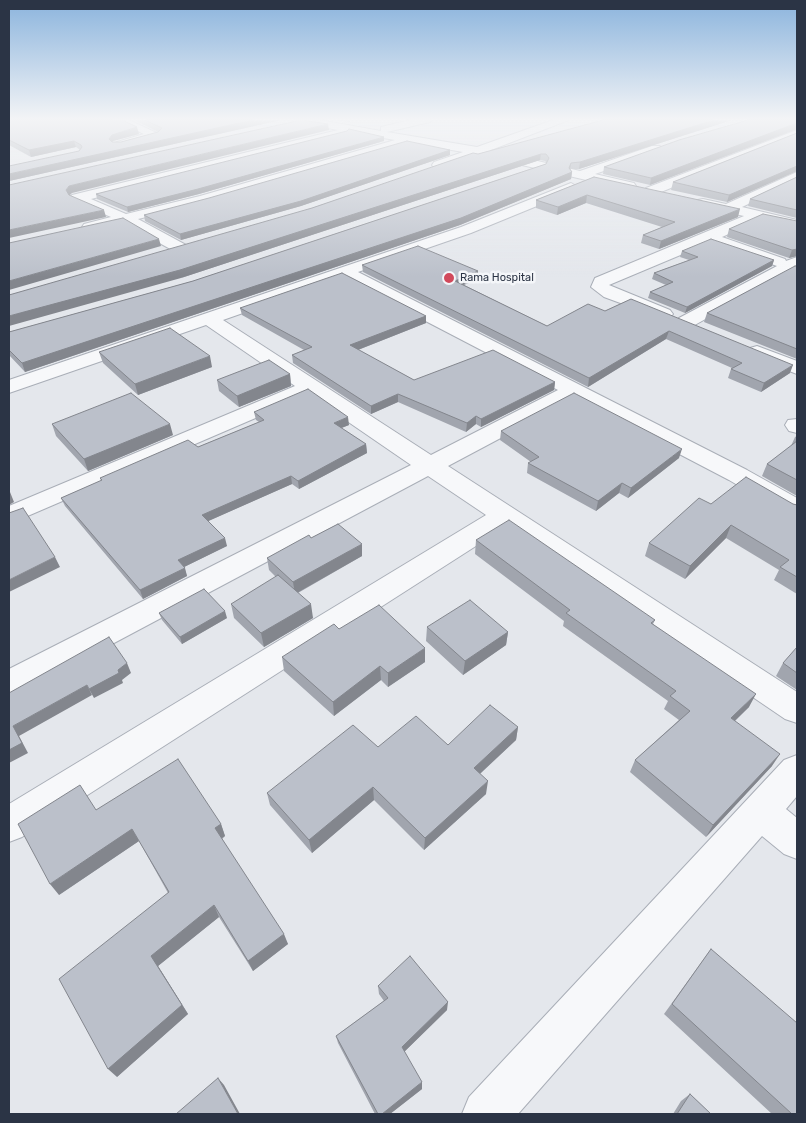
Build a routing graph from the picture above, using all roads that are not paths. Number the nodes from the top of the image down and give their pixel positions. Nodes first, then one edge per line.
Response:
1 (180, 172) edge
2 (297, 172) edge
3 (524, 172) edge
4 (570, 172) edge
5 (595, 172) edge
6 (698, 172) edge
7 (514, 176) edge
8 (586, 176) junction
9 (797, 176) edge
10 (651, 191) junction
11 (670, 195) edge
12 (689, 200) edge
13 (728, 209) junction
14 (759, 216) junction
15 (127, 219) junction
16 (797, 224) edge
17 (73, 231) edge
18 (709, 238) junction
19 (161, 253) edge
20 (795, 266) edge
21 (345, 272) junction
22 (209, 319) junction
23 (686, 322) junction
24 (704, 329) edge
25 (740, 344) edge
26 (796, 366) edge
27 (9, 387) edge
28 (311, 387) junction
29 (574, 390) junction
30 (429, 465) junction
31 (797, 509) edge
32 (505, 515) junction
33 (9, 516) edge
34 (9, 684) edge
35 (797, 710) edge
36 (797, 771) edge
37 (762, 812) junction
38 (9, 824) edge
39 (797, 842) edge
40 (486, 1114) edge

1 - 15 street
2 - 15 street
3 - 7 street
4 - 8 street
5 - 8 street
6 - 10 street
8 - 10 street
8 - 21 street
9 - 13 street
10 - 11 street
12 - 13 street
13 - 14 street
14 - 16 street
14 - 18 street
15 - 17 street
15 - 19 street
18 - 20 street
18 - 23 street
20 - 23 street
21 - 22 street
21 - 29 street
22 - 27 street
22 - 28 street
23 - 24 street
25 - 26 street
28 - 30 street
28 - 33 street
29 - 30 street
29 - 31 street
30 - 32 street
30 - 34 street
32 - 35 street
32 - 38 street
36 - 37 street
37 - 39 street
37 - 40 street

